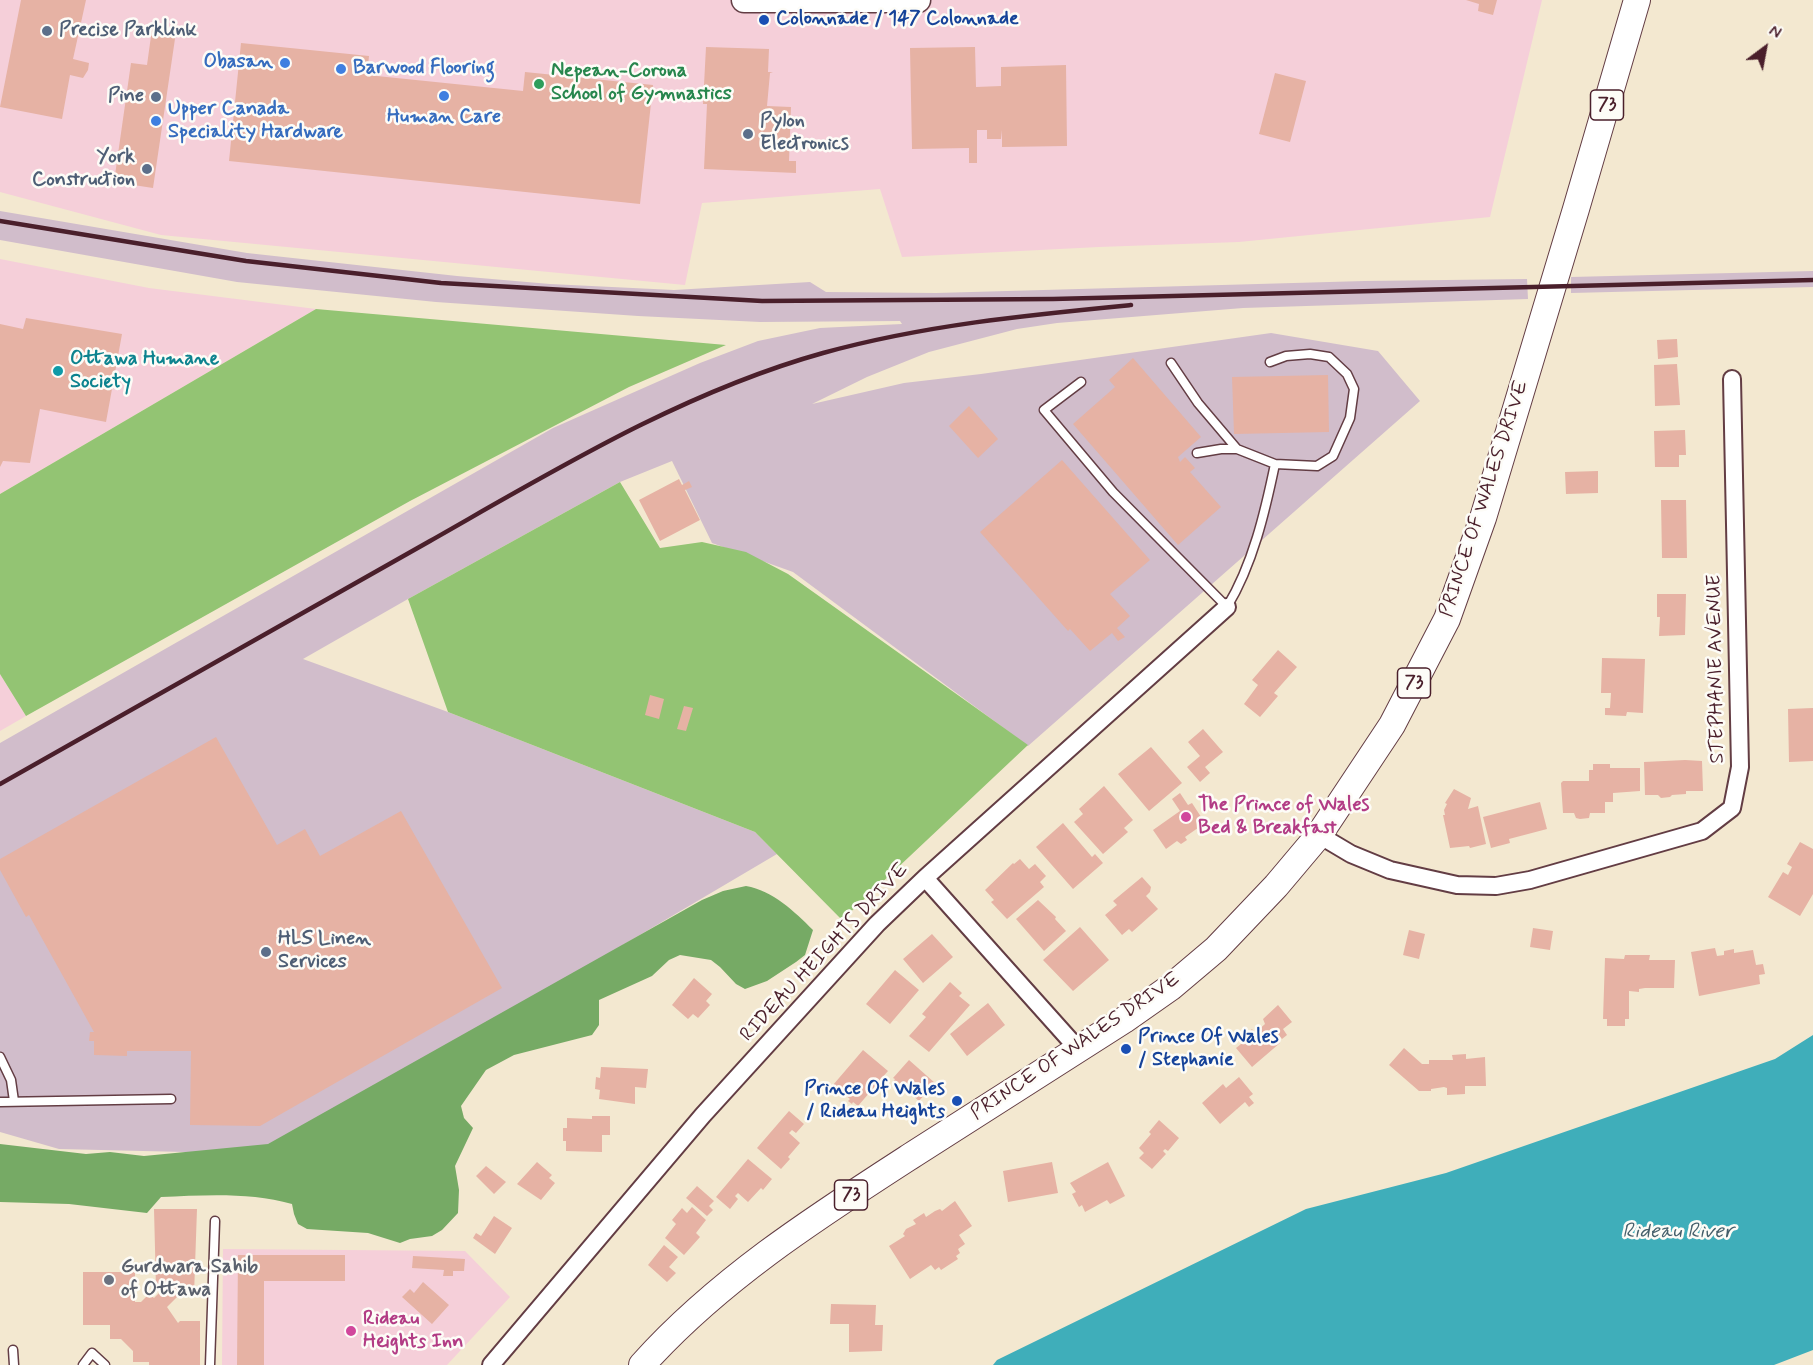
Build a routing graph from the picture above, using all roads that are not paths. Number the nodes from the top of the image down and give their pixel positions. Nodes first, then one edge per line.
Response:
1 (744, 0) edge
2 (879, 0) edge
3 (918, 0) edge
4 (1637, 0) edge
5 (1270, 362) dead end
6 (1171, 363) dead end
7 (1732, 379) dead end
8 (1082, 382) dead end
9 (1237, 449) junction
10 (1197, 453) dead end
11 (1275, 464) junction
12 (1227, 607) junction
13 (1319, 835) junction
14 (925, 878) junction
15 (1078, 1049) junction
16 (0, 1057) edge
17 (171, 1099) dead end
18 (14, 1101) junction
19 (0, 1102) edge
20 (215, 1221) dead end
21 (13, 1350) dead end
22 (14, 1365) edge
23 (83, 1365) edge
24 (105, 1365) edge
25 (210, 1365) edge
26 (491, 1365) edge
27 (642, 1365) edge

1 - 2 street
2 - 3 street
4 - 13 main road, PRINCE OF WALES DRIVE / 73
5 - 11 lane
6 - 9 lane
7 - 13 street, STEPHANIE AVENUE
8 - 12 lane
9 - 10 lane
9 - 11 lane
11 - 12 lane
12 - 14 street, RIDEAU HEIGHTS DRIVE
13 - 15 main road, PRINCE OF WALES DRIVE / 73
14 - 15 street
14 - 26 street, RIDEAU HEIGHTS DRIVE
15 - 27 main road, PRINCE OF WALES DRIVE / 73
16 - 18 lane
17 - 18 lane
18 - 19 lane
20 - 25 lane
21 - 22 lane
23 - 24 lane

